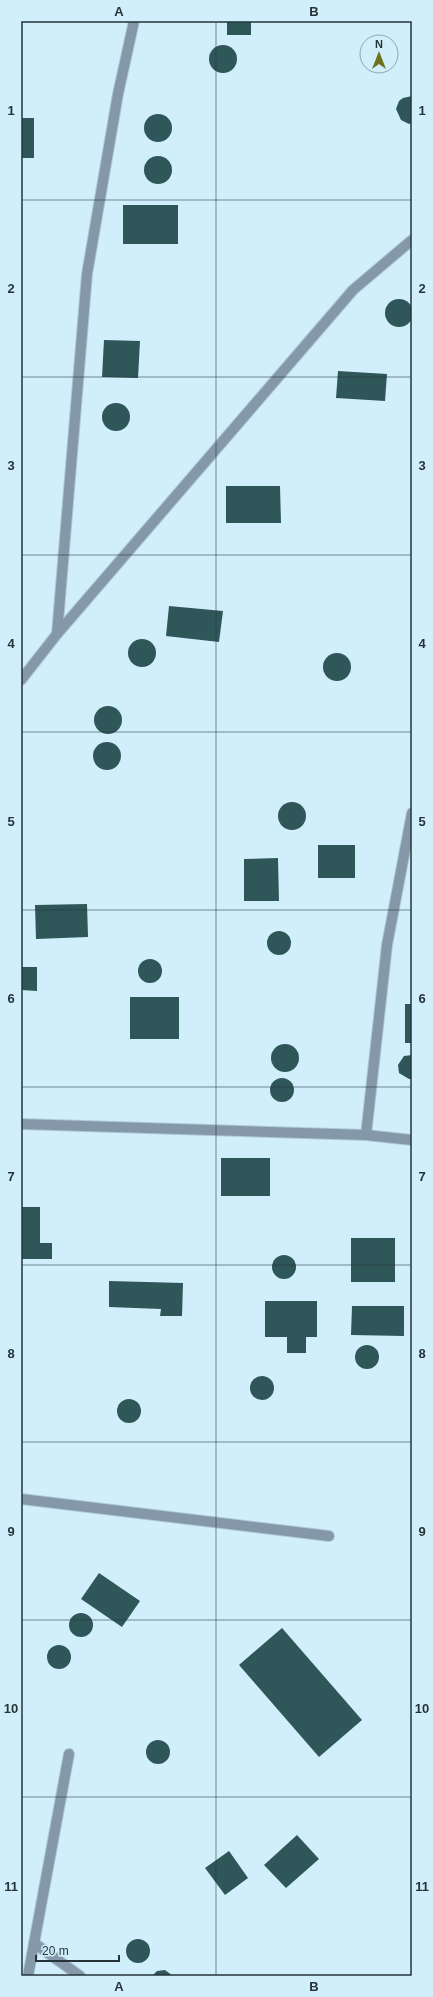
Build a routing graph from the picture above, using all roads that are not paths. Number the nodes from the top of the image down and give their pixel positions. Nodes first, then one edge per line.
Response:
1 (134, 21) edge
2 (412, 240) edge
3 (57, 634) junction
4 (21, 680) edge
5 (412, 813) edge
6 (21, 1124) edge
7 (366, 1135) junction
8 (412, 1140) edge
9 (21, 1499) edge
10 (330, 1536) dead end
11 (69, 1754) dead end
12 (34, 1943) junction
13 (28, 1976) edge
14 (80, 1976) edge

1 - 3 street
2 - 3 street
3 - 4 street
5 - 7 street
6 - 7 street
7 - 8 street
9 - 10 street
11 - 12 street
12 - 13 street
12 - 14 street

